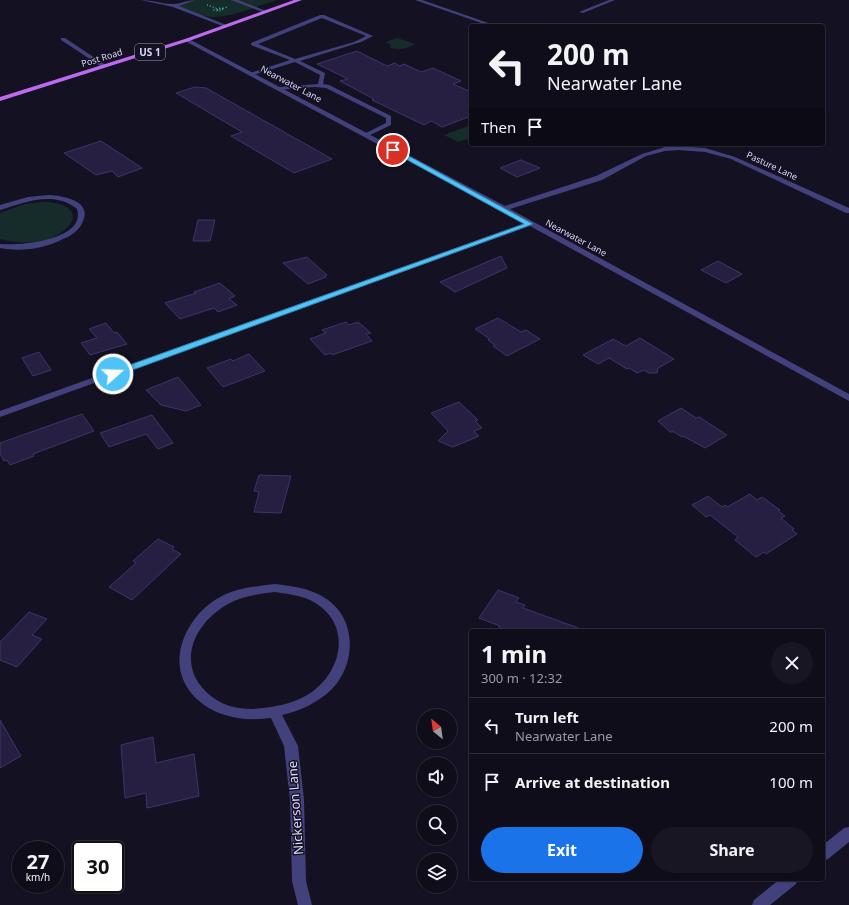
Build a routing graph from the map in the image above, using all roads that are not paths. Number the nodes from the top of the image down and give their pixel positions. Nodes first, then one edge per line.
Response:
1 (143, 0) edge
2 (193, 0) edge
3 (299, 0) edge
4 (417, 0) edge
5 (613, 0) edge
6 (232, 3) edge
7 (174, 6) junction
8 (267, 12) junction
9 (581, 12) dead end
10 (490, 24) edge
11 (227, 26) junction
12 (63, 39) dead end
13 (187, 40) junction
14 (296, 61) junction
15 (104, 66) junction
16 (250, 74) junction
17 (320, 85) junction
18 (279, 89) junction
19 (0, 99) edge
20 (366, 135) junction
21 (0, 208) edge
22 (504, 209) junction
23 (849, 211) edge
24 (530, 224) junction
25 (0, 246) edge
26 (849, 398) edge
27 (0, 414) edge
28 (275, 713) junction
29 (849, 833) edge
30 (825, 852) edge
31 (788, 881) edge
32 (305, 905) edge
33 (758, 905) edge

1 - 7 lane
2 - 7 lane
3 - 8 main road, Post Road / US 1
4 - 10 lane
5 - 9 lane
6 - 8 lane
7 - 11 lane
8 - 11 main road, Post Road / US 1
11 - 13 main road, Post Road / US 1
12 - 15 street
13 - 15 main road, Post Road / US 1
13 - 16 street, Nearwater Lane
14 - 14 lane
14 - 16 lane
14 - 17 lane
15 - 19 main road, Post Road / US 1
16 - 18 street, Nearwater Lane
17 - 18 lane
17 - 20 lane
18 - 20 street, Nearwater Lane
20 - 22 street, Nearwater Lane
21 - 25 street
22 - 23 street, Pasture Lane
22 - 24 street, Nearwater Lane
24 - 26 street, Nearwater Lane
24 - 27 street
28 - 28 street
28 - 32 street, Nickerson Lane
29 - 30 street
31 - 33 street

